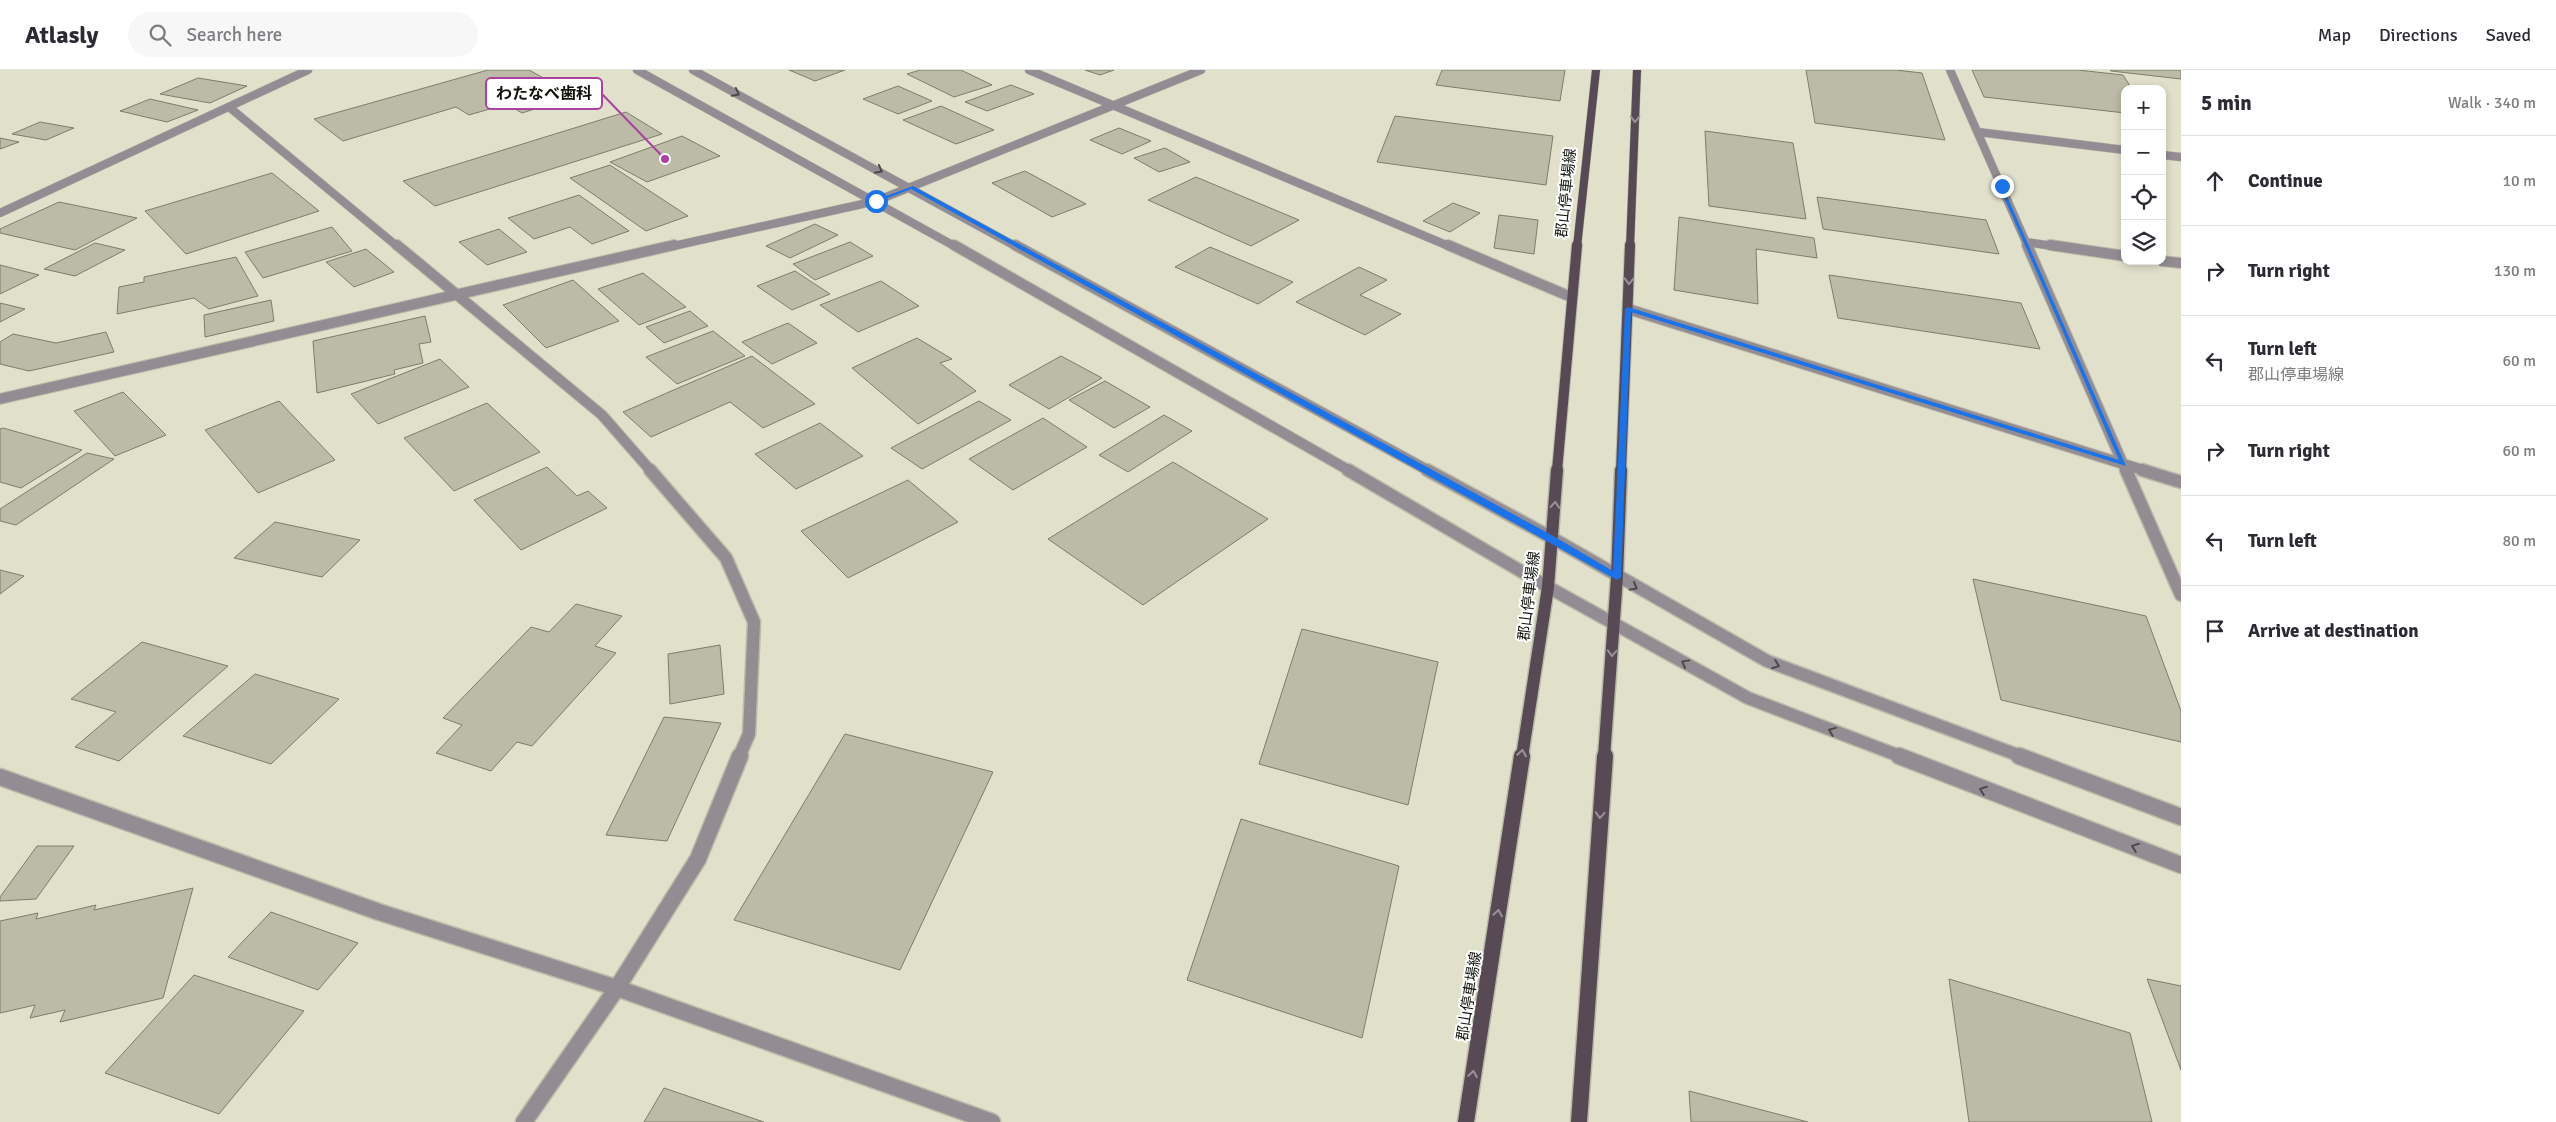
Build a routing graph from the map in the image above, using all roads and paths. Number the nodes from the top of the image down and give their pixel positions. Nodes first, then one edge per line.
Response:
1 (308, 70) edge
2 (638, 70) edge
3 (693, 70) edge
4 (1029, 70) edge
5 (1201, 70) edge
6 (1596, 70) edge
7 (1637, 70) edge
8 (1950, 70) edge
9 (1114, 105) junction
10 (229, 107) junction
11 (1978, 132) junction
12 (2121, 150) edge
13 (2166, 155) edge
14 (2181, 157) edge
15 (912, 187) junction
16 (876, 201) junction
17 (0, 213) edge
18 (2026, 242) junction
19 (2121, 255) edge
20 (2166, 262) edge
21 (2181, 264) edge
22 (453, 294) junction
23 (1571, 297) junction
24 (1628, 309) junction
25 (0, 399) edge
26 (2124, 464) junction
27 (2181, 482) edge
28 (1552, 538) junction
29 (1617, 577) junction
30 (1548, 587) junction
31 (2181, 595) edge
32 (1614, 624) junction
33 (0, 777) edge
34 (2181, 817) edge
35 (2181, 865) edge
36 (617, 988) junction
37 (524, 1122) edge
38 (992, 1122) edge
39 (1466, 1122) edge
40 (1578, 1122) edge

1 - 10 street
2 - 16 street
3 -> 15 street
4 - 9 street
5 - 9 street
6 - 23 main road, 郡山停車場線
7 -> 24 main road
8 - 11 street
9 - 15 street
9 - 23 street
10 - 17 street
10 - 22 street
11 - 12 street
11 - 18 street
13 - 14 street
15 - 16 street
15 - 28 street
16 - 22 street
16 - 30 street
18 - 19 street
18 - 26 street
20 - 21 street
22 - 25 street
22 - 36 street
28 -> 23 main road, 郡山停車場線
24 - 26 street
24 - 29 main road
26 - 27 street
26 - 31 street
28 - 29 street
28 - 30 main road, 郡山停車場線
29 - 32 main road
29 -> 34 street
30 - 32 street
39 -> 30 main road, 郡山停車場線
35 -> 32 street
32 -> 40 main road
33 - 36 street
36 - 37 street
36 - 38 street

